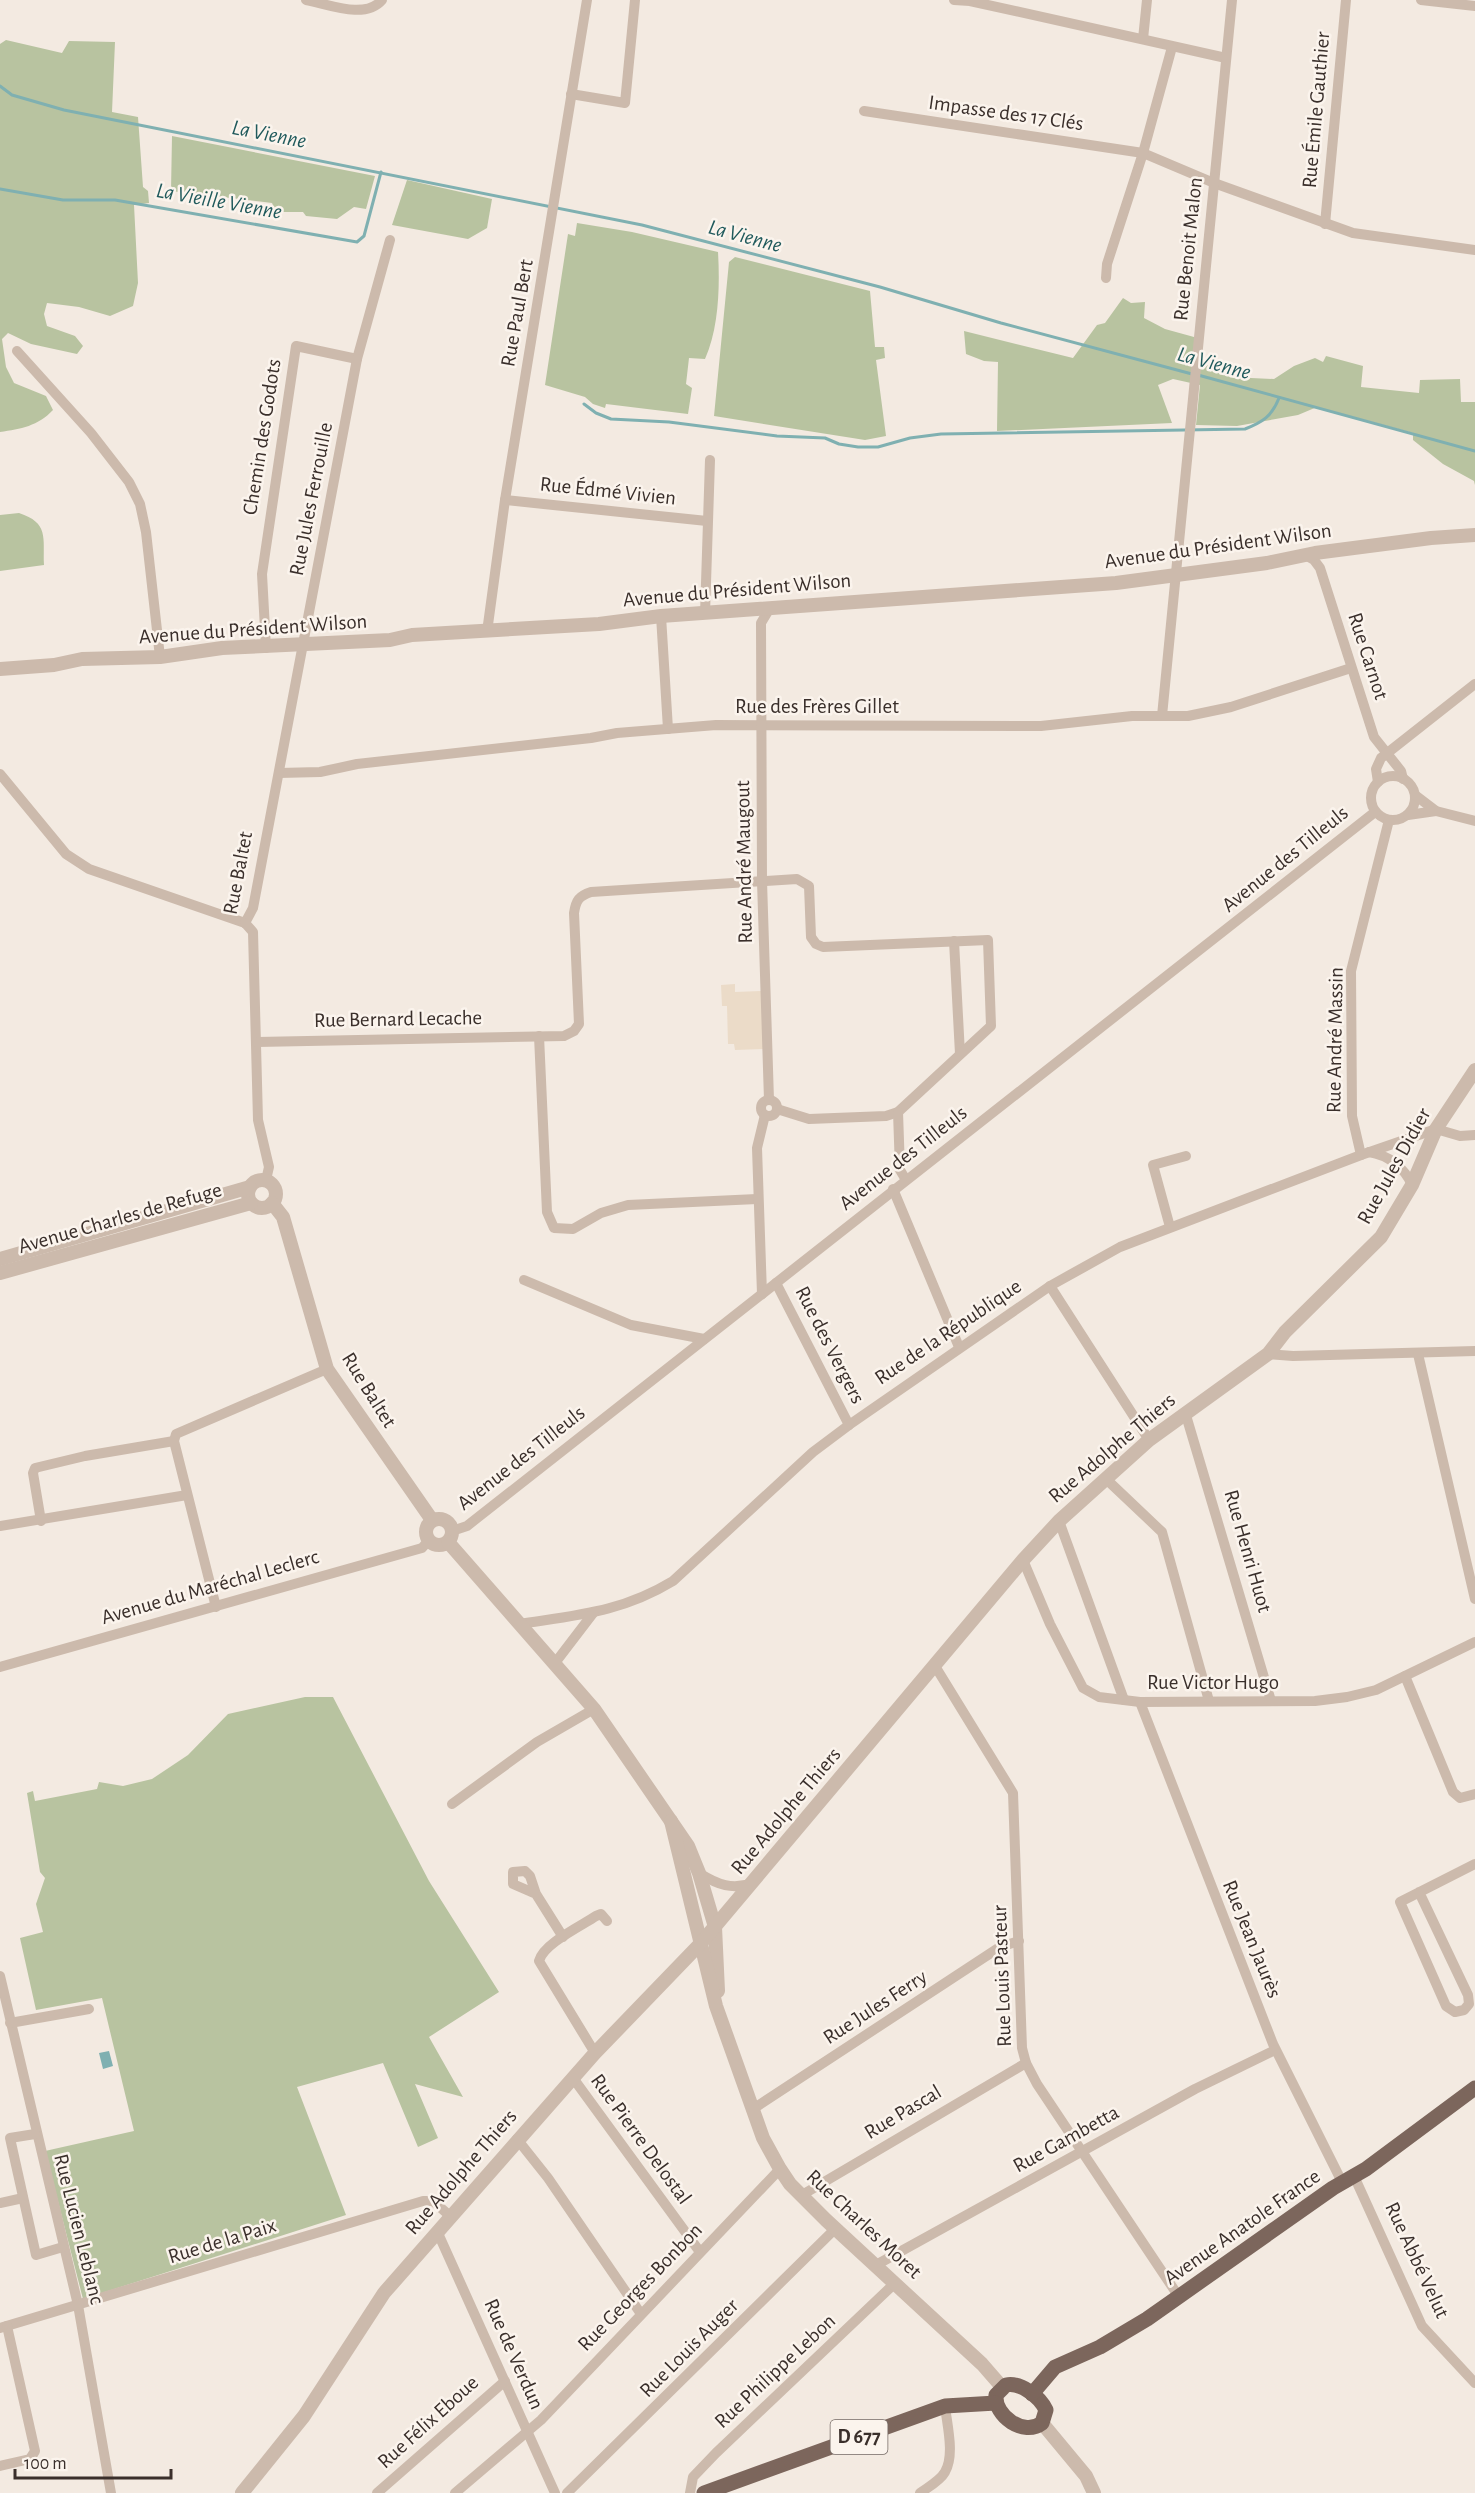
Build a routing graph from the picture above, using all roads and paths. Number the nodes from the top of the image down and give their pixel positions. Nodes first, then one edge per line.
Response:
1 (306, 0) edge
2 (382, 0) edge
3 (587, 0) edge
4 (635, 0) edge
5 (954, 0) edge
6 (970, 0) edge
7 (1147, 0) edge
8 (1232, 0) edge
9 (1346, 0) edge
10 (1421, 0) edge
11 (1475, 6) edge
12 (1143, 39) junction
13 (1172, 47) junction
14 (1226, 58) junction
15 (571, 94) junction
16 (864, 111) dead end
17 (1143, 153) junction
18 (1214, 183) junction
19 (1325, 224) junction
20 (390, 240) dead end
21 (1475, 250) edge
22 (1106, 278) dead end
23 (16, 351) dead end
24 (357, 359) junction
25 (710, 460) dead end
26 (505, 500) junction
27 (708, 520) junction
28 (1475, 535) edge
29 (1326, 552) junction
30 (1305, 555) junction
31 (1320, 568) junction
32 (1176, 574) junction
33 (770, 608) junction
34 (748, 609) junction
35 (705, 614) junction
36 (661, 616) junction
37 (761, 622) junction
38 (487, 632) junction
39 (303, 646) junction
40 (266, 648) junction
41 (160, 657) junction
42 (1351, 668) junction
43 (0, 669) edge
44 (1475, 684) edge
45 (1162, 716) junction
46 (761, 725) junction
47 (668, 729) junction
48 (1386, 753) junction
49 (279, 773) junction
50 (0, 774) edge
51 (1403, 779) junction
52 (1378, 782) junction
53 (1415, 795) junction
54 (1437, 811) junction
55 (1375, 812) junction
56 (1408, 815) junction
57 (1389, 820) junction
58 (1475, 821) edge
59 (762, 881) junction
60 (245, 923) junction
61 (954, 940) junction
62 (539, 1036) junction
63 (257, 1042) junction
64 (960, 1054) junction
65 (1475, 1070) edge
66 (769, 1100) junction
67 (777, 1109) junction
68 (898, 1112) junction
69 (765, 1115) junction
70 (1436, 1130) junction
71 (1475, 1135) edge
72 (1365, 1153) junction
73 (1186, 1156) dead end
74 (266, 1180) junction
75 (906, 1180) junction
76 (1412, 1185) junction
77 (250, 1187) junction
78 (893, 1189) junction
79 (757, 1199) junction
80 (251, 1203) junction
81 (272, 1203) junction
82 (1170, 1227) junction
83 (0, 1259) edge
84 (0, 1274) edge
85 (525, 1280) dead end
86 (776, 1283) junction
87 (1050, 1286) junction
88 (762, 1294) junction
89 (704, 1339) junction
90 (959, 1347) junction
91 (1475, 1351) edge
92 (1268, 1354) junction
93 (1418, 1354) junction
94 (327, 1369) junction
95 (1185, 1412) junction
96 (849, 1425) junction
97 (1149, 1440) junction
98 (174, 1441) junction
99 (1105, 1478) junction
100 (187, 1495) junction
101 (432, 1520) junction
102 (41, 1521) junction
103 (1059, 1521) junction
104 (0, 1526) edge
105 (450, 1536) junction
106 (425, 1544) junction
107 (1023, 1560) junction
108 (1475, 1599) edge
109 (216, 1607) junction
110 (594, 1612) junction
111 (520, 1624) junction
112 (1475, 1642) edge
113 (555, 1663) junction
114 (935, 1666) junction
115 (0, 1667) edge
116 (1404, 1676) junction
117 (1124, 1700) junction
118 (1209, 1701) junction
119 (1271, 1701) junction
120 (1140, 1702) junction
121 (594, 1709) junction
122 (1475, 1794) edge
123 (452, 1804) dead end
124 (671, 1821) junction
125 (1475, 1864) edge
126 (699, 1873) junction
127 (753, 1883) junction
128 (1419, 1892) junction
129 (536, 1894) dead end
130 (607, 1921) dead end
131 (715, 1927) junction
132 (563, 1937) junction
133 (1019, 1941) junction
134 (701, 1943) junction
135 (0, 1976) edge
136 (89, 2009) dead end
137 (10, 2023) junction
138 (725, 2031) junction
139 (1275, 2050) junction
140 (595, 2053) junction
141 (1026, 2063) junction
142 (573, 2078) junction
143 (1475, 2088) edge
144 (753, 2109) junction
145 (35, 2134) junction
146 (517, 2139) junction
147 (1083, 2152) junction
148 (780, 2169) junction
149 (1348, 2179) junction
150 (802, 2195) junction
151 (23, 2198) junction
152 (0, 2203) edge
153 (450, 2216) junction
154 (836, 2228) junction
155 (437, 2231) junction
156 (63, 2247) junction
157 (699, 2252) junction
158 (876, 2265) junction
159 (895, 2283) junction
160 (1179, 2297) junction
161 (78, 2305) junction
162 (641, 2314) junction
163 (3, 2327) edge
164 (505, 2381) junction
165 (1475, 2383) edge
166 (1002, 2387) junction
167 (1032, 2394) junction
168 (996, 2403) junction
169 (945, 2406) junction
170 (1042, 2423) junction
171 (527, 2431) junction
172 (0, 2466) edge
173 (111, 2493) edge
174 (242, 2493) edge
175 (377, 2493) edge
176 (455, 2493) edge
177 (555, 2493) edge
178 (567, 2493) edge
179 (690, 2493) edge
180 (704, 2493) edge
181 (920, 2493) edge
182 (1094, 2493) edge

1 - 2 street
3 - 15 street, Rue Paul Bert
4 - 15 street
5 - 6 street
6 - 12 street
7 - 12 street
8 - 14 street, Rue Benoit Malon
9 - 19 street, Rue Émile Gauthier
10 - 11 street
12 - 13 street
13 - 14 street
13 - 17 street
14 - 18 street, Rue Benoit Malon
15 - 26 street, Rue Paul Bert
16 - 17 street, Impasse des 17 Clés
17 - 18 street, Impasse des 17 Clés
17 - 22 street
18 - 19 street, Impasse des 17 Clés
18 - 32 street, Rue Benoit Malon
19 - 21 street, Impasse des 17 Clés
20 - 24 street
23 - 41 street
24 - 39 street, Rue Jules Ferrouille
24 - 40 street, Chemin des Godots
25 - 27 street
26 - 27 street, Rue Édmé Vivien
26 - 38 street, Rue Paul Bert
27 - 35 street
28 - 29 street, Avenue du Président Wilson
29 - 30 street, Avenue du Président Wilson
29 - 31 street
30 - 31 street
30 - 32 street, Avenue du Président Wilson
31 - 42 street, Rue Carnot
32 - 33 street, Avenue du Président Wilson
32 - 45 street, Rue Benoit Malon
33 - 34 street, Avenue du Président Wilson
33 - 37 street
34 - 35 street, Avenue du Président Wilson
34 - 37 street
35 - 36 street, Avenue du Président Wilson
36 - 38 street, Avenue du Président Wilson
36 - 47 street
37 - 46 street, Rue André Maugout
38 - 39 street, Avenue du Président Wilson
39 - 40 street, Avenue du Président Wilson
39 - 49 street, Rue Baltet
40 - 41 street, Avenue du Président Wilson
41 - 43 street, Avenue du Président Wilson
42 - 45 street, Rue des Frères Gillet
42 - 48 street, Rue Carnot
44 - 48 street
45 - 46 street, Rue des Frères Gillet
46 - 47 street, Rue des Frères Gillet
46 - 59 street, Rue André Maugout
47 - 49 street, Rue des Frères Gillet
48 - 51 street, Rue Carnot
48 - 52 street
49 - 60 street, Rue Baltet
50 - 60 street
51 - 52 street
51 - 53 street
52 - 55 street
53 - 54 street
53 - 56 street
54 - 56 street
54 - 58 street
55 - 57 street
55 - 75 street, Avenue des Tilleuls
56 - 57 street
57 - 72 street, Rue André Massin
59 - 61 street
59 - 62 street, Rue Bernard Lecache
59 - 66 street, Rue André Maugout
60 - 63 street, Rue Baltet
61 - 64 street
61 - 64 street
62 - 63 street, Rue Bernard Lecache
62 - 79 street
63 - 74 street, Rue Baltet
64 - 68 street
65 - 70 street, Rue Jules Didier
66 - 67 street
66 - 69 street
67 - 68 street
67 - 69 street
68 - 75 street
69 - 79 street
70 - 71 street
70 - 72 street, Rue de la République
70 - 76 street, Rue Jules Didier
72 - 76 street
72 - 82 street, Rue de la République
73 - 82 street
74 - 77 street
74 - 81 street
75 - 78 street, Avenue des Tilleuls
76 - 92 street, Rue Jules Didier
77 - 80 street
77 - 83 street, Avenue Charles de Refuge
78 - 86 street, Avenue des Tilleuls
78 - 90 street
79 - 88 street
80 - 81 street
80 - 84 street, Avenue Charles de Refuge
81 - 94 street, Rue Baltet
82 - 87 street, Rue de la République
85 - 89 street
86 - 88 street, Avenue des Tilleuls
86 - 96 street, Rue des Vergers
87 - 90 street, Rue de la République
87 - 97 street
88 - 89 street, Avenue des Tilleuls
89 - 105 street, Avenue des Tilleuls
90 - 96 street, Rue de la République
91 - 93 street
92 - 93 street
92 - 95 street, Rue Adolphe Thiers
93 - 108 street
94 - 98 street
94 - 101 street, Rue Baltet
95 - 97 street, Rue Adolphe Thiers
95 - 119 street, Rue Henri Huot
96 - 110 street, Rue de la République
97 - 99 street, Rue Adolphe Thiers
98 - 100 street
98 - 102 street
99 - 103 street, Rue Adolphe Thiers
99 - 118 street
100 - 102 street
100 - 109 street
101 - 105 street
101 - 106 street
102 - 104 street
103 - 107 street, Rue Adolphe Thiers
103 - 117 street
105 - 106 street
105 - 111 street
106 - 109 street, Avenue du Maréchal Leclerc
107 - 114 street, Rue Adolphe Thiers
107 - 117 street, Rue Victor Hugo
109 - 115 street, Avenue du Maréchal Leclerc
110 - 111 street, Rue de la République
110 - 113 street
111 - 113 street
112 - 116 street, Rue Victor Hugo
113 - 121 street
114 - 127 street, Rue Adolphe Thiers
114 - 133 street, Rue Louis Pasteur
116 - 119 street, Rue Victor Hugo
116 - 122 street
117 - 120 street, Rue Victor Hugo
118 - 119 street, Rue Victor Hugo
118 - 120 street, Rue Victor Hugo
120 - 139 street, Rue Jean Jaurès
121 - 123 street
121 - 124 street
124 - 126 street
124 - 134 street
125 - 128 street
126 - 127 street
126 - 131 street
127 - 131 street, Rue Adolphe Thiers
128 - 128 street
129 - 132 street
130 - 132 street
131 - 134 street, Rue Adolphe Thiers
131 - 138 street, Rue Charles Moret
132 - 140 street
133 - 141 street, Rue Louis Pasteur
133 - 144 street, Rue Jules Ferry
134 - 138 street, Rue Charles Moret
134 - 140 street, Rue Adolphe Thiers
135 - 137 street, Rue Lucien Leblanc
136 - 137 street
137 - 145 street, Rue Lucien Leblanc
138 - 144 street, Rue Charles Moret
139 - 147 street, Rue Gambetta
139 - 149 street, Rue Jean Jaurès
140 - 142 street, Rue Adolphe Thiers
141 - 147 street, Rue Louis Pasteur
141 - 150 street, Rue Pascal
142 - 146 street, Rue Adolphe Thiers
142 - 157 street, Rue Pierre Delostal
143 - 149 main road, Avenue Anatole France
144 - 148 street, Rue Charles Moret
145 - 151 street
145 - 156 street, Rue Lucien Leblanc
146 - 153 street, Rue Adolphe Thiers
146 - 162 street
147 - 158 street, Rue Gambetta
147 - 160 street, Rue Louis Pasteur
148 - 150 street, Rue Charles Moret
148 - 157 street, Rue Georges Bonbon
149 - 160 main road, Avenue Anatole France
149 - 165 street, Rue Abbé Velut
150 - 154 street, Rue Charles Moret
151 - 152 street
151 - 156 street
153 - 155 street, Rue Adolphe Thiers
153 - 161 street, Rue de la Paix
154 - 158 street, Rue Charles Moret
154 - 178 street, Rue Louis Auger
155 - 164 street, Rue de Verdun
155 - 174 street, Rue Adolphe Thiers
156 - 161 street, Rue Lucien Leblanc
157 - 162 street, Rue Georges Bonbon
158 - 159 street, Rue Charles Moret
159 - 166 street, Rue Charles Moret
159 - 179 street, Rue Philippe Lebon
160 - 167 main road, Avenue Anatole France
161 - 163 street, Rue de la Paix
161 - 173 street, Rue Lucien Leblanc
162 - 171 street, Rue Georges Bonbon
163 - 172 street
164 - 171 street, Rue de Verdun
164 - 175 street, Rue Félix Eboue
166 - 167 main road
166 - 168 main road
167 - 170 main road
168 - 169 main road, D 677
168 - 170 main road
169 - 180 main road, D 677
169 - 181 street
170 - 182 street
171 - 176 street, Rue Georges Bonbon
171 - 177 street, Rue de Verdun

